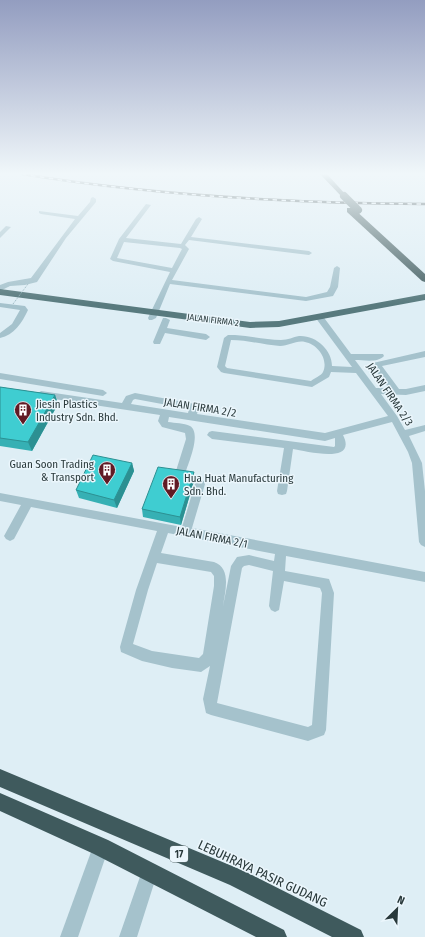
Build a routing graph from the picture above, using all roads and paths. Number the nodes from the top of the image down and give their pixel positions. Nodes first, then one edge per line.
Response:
1 (79, 218) edge
2 (139, 218) edge
3 (362, 218) edge
4 (363, 218) edge
5 (199, 219) dead end
6 (8, 227) dead end
7 (0, 236) edge
8 (187, 238) junction
9 (122, 240) junction
10 (182, 246) junction
11 (309, 253) dead end
12 (337, 268) dead end
13 (425, 270) edge
14 (175, 271) junction
15 (425, 279) edge
16 (168, 282) junction
17 (28, 284) dead end
18 (0, 289) edge
19 (0, 292) edge
20 (0, 297) edge
21 (425, 297) edge
22 (13, 304) dead end
23 (425, 304) edge
24 (0, 305) edge
25 (154, 316) junction
26 (166, 320) junction
27 (321, 320) junction
28 (162, 330) junction
29 (0, 336) edge
30 (206, 337) dead end
31 (157, 342) dead end
32 (425, 354) edge
33 (380, 356) dead end
34 (349, 357) junction
35 (328, 369) junction
36 (359, 370) junction
37 (0, 376) edge
38 (22, 380) junction
39 (425, 388) edge
40 (15, 390) edge
41 (375, 391) junction
42 (396, 391) junction
43 (31, 392) edge
44 (103, 393) dead end
45 (125, 407) junction
46 (165, 413) junction
47 (192, 418) junction
48 (394, 418) junction
49 (425, 428) edge
50 (338, 434) junction
51 (403, 434) junction
52 (212, 435) dead end
53 (289, 446) junction
54 (180, 474) edge
55 (200, 484) dead end
56 (282, 491) dead end
57 (0, 497) edge
58 (28, 502) junction
59 (164, 528) junction
60 (186, 532) junction
61 (10, 536) dead end
62 (425, 542) edge
63 (281, 550) junction
64 (154, 557) junction
65 (279, 571) junction
66 (425, 577) edge
67 (275, 606) dead end
68 (0, 778) edge
69 (0, 802) edge
70 (101, 847) junction
71 (150, 871) junction
72 (257, 932) edge
73 (69, 937) edge
74 (128, 937) edge
75 (277, 937) edge
76 (354, 937) edge

1 - 18 street
2 - 9 street
3 - 15 highway
4 - 13 highway
5 - 8 street
6 - 7 street
8 - 10 street
8 - 11 street
9 - 10 street
9 - 14 street
10 - 14 street
12 - 16 street
14 - 16 street
16 - 25 street
17 - 22 path, bridge
19 - 25 main road, JALAN FIRMA 2
20 - 25 main road, JALAN FIRMA 2
21 - 27 main road, JALAN FIRMA 2
23 - 27 main road, JALAN FIRMA 2
24 - 29 street
25 - 26 main road, JALAN FIRMA 2
25 - 27 main road, JALAN FIRMA 2
26 - 27 main road, JALAN FIRMA 2
26 - 28 street
27 - 34 street, JALAN FIRMA 2/3
28 - 30 street
28 - 31 street
32 - 42 street
33 - 34 street
34 - 36 street, JALAN FIRMA 2/3
35 - 35 street
35 - 36 street
36 - 41 street, JALAN FIRMA 2/3
37 - 38 street
38 - 40 street
38 - 44 street
39 - 42 street
41 - 42 street
41 - 48 street, JALAN FIRMA 2/3
43 - 45 street, JALAN FIRMA 2/2
45 - 46 street, JALAN FIRMA 2/2
45 - 47 street
46 - 47 street, JALAN FIRMA 2/2
46 - 54 street
47 - 50 street, JALAN FIRMA 2/2
48 - 50 street, JALAN FIRMA 2/2
48 - 51 street, JALAN FIRMA 2/3
49 - 51 street
50 - 53 street
51 - 62 street, JALAN FIRMA 2/3
52 - 53 street
53 - 56 street
55 - 60 street
57 - 58 street, JALAN FIRMA 2/1
58 - 59 street, JALAN FIRMA 2/1
58 - 61 street
59 - 60 street, JALAN FIRMA 2/1
59 - 64 street
60 - 63 street, JALAN FIRMA 2/1
63 - 65 street
63 - 66 street, JALAN FIRMA 2/1
64 - 64 street
65 - 65 street
65 - 67 street
68 - 76 highway, LEBUHRAYA PASIR GUDANG / 17
69 - 70 highway
70 - 71 highway
70 - 73 street
71 - 72 highway
71 - 74 street
72 - 75 highway

